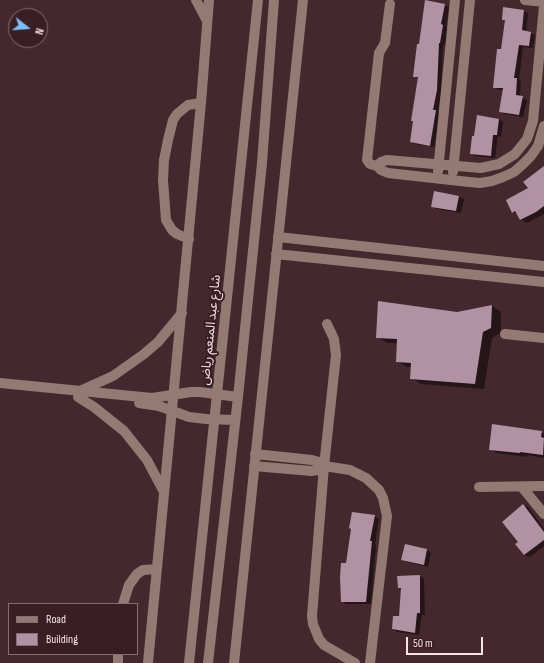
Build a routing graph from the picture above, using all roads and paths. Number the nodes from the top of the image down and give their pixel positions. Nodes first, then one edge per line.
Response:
1 (196, 0) edge
2 (209, 0) edge
3 (258, 0) edge
4 (274, 0) edge
5 (303, 0) edge
6 (455, 0) edge
7 (470, 0) edge
8 (525, 0) edge
9 (544, 2) edge
10 (390, 4) dead end
11 (544, 6) edge
12 (207, 22) junction
13 (201, 103) junction
14 (544, 126) edge
15 (439, 165) junction
16 (377, 166) junction
17 (453, 166) junction
18 (437, 179) junction
19 (452, 180) junction
20 (278, 237) junction
21 (189, 239) junction
22 (276, 254) junction
23 (544, 266) edge
24 (544, 282) edge
25 (182, 313) junction
26 (326, 324) dead end
27 (505, 334) dead end
28 (544, 338) edge
29 (0, 383) edge
30 (0, 390) edge
31 (34, 390) junction
32 (79, 394) junction
33 (174, 394) junction
34 (217, 395) junction
35 (238, 397) junction
36 (172, 411) junction
37 (214, 419) junction
38 (235, 420) junction
39 (255, 454) junction
40 (254, 466) junction
41 (324, 466) junction
42 (544, 486) edge
43 (479, 487) dead end
44 (522, 487) junction
45 (164, 493) junction
46 (544, 514) edge
47 (157, 569) junction
48 (123, 603) edge
49 (148, 663) edge
50 (189, 663) edge
51 (208, 663) edge
52 (234, 663) edge
53 (355, 663) edge
54 (370, 663) edge

1 - 12 street
2 - 12 street
3 - 34 street, شارع عبد المنعم رياض
4 - 35 street
5 - 20 street
6 - 15 street
7 - 17 street
8 - 9 street
10 - 16 street
11 - 17 street
12 - 13 street
13 - 21 street
13 - 21 street
14 - 19 street
15 - 16 street
15 - 17 street
15 - 18 street
16 - 18 street
17 - 19 street
18 - 19 street
20 - 22 street
20 - 23 street
21 - 25 street
22 - 24 street
22 - 39 street
25 - 32 street
25 - 33 street
26 - 41 street
27 - 28 street
29 - 31 street
30 - 31 street
31 - 32 street
32 - 33 street
32 - 36 street
32 - 45 street
33 - 34 street
33 - 36 street
34 - 35 street
34 - 37 street, شارع عبد المنعم رياض
35 - 38 street
36 - 37 street
36 - 45 street
37 - 38 street
37 - 50 street, شارع عبد المنعم رياض
38 - 51 street
39 - 40 street
39 - 41 street
40 - 41 street
40 - 52 street
41 - 53 street
41 - 54 street
42 - 44 street
43 - 44 street
44 - 46 street
45 - 47 street
47 - 48 street
47 - 49 street

